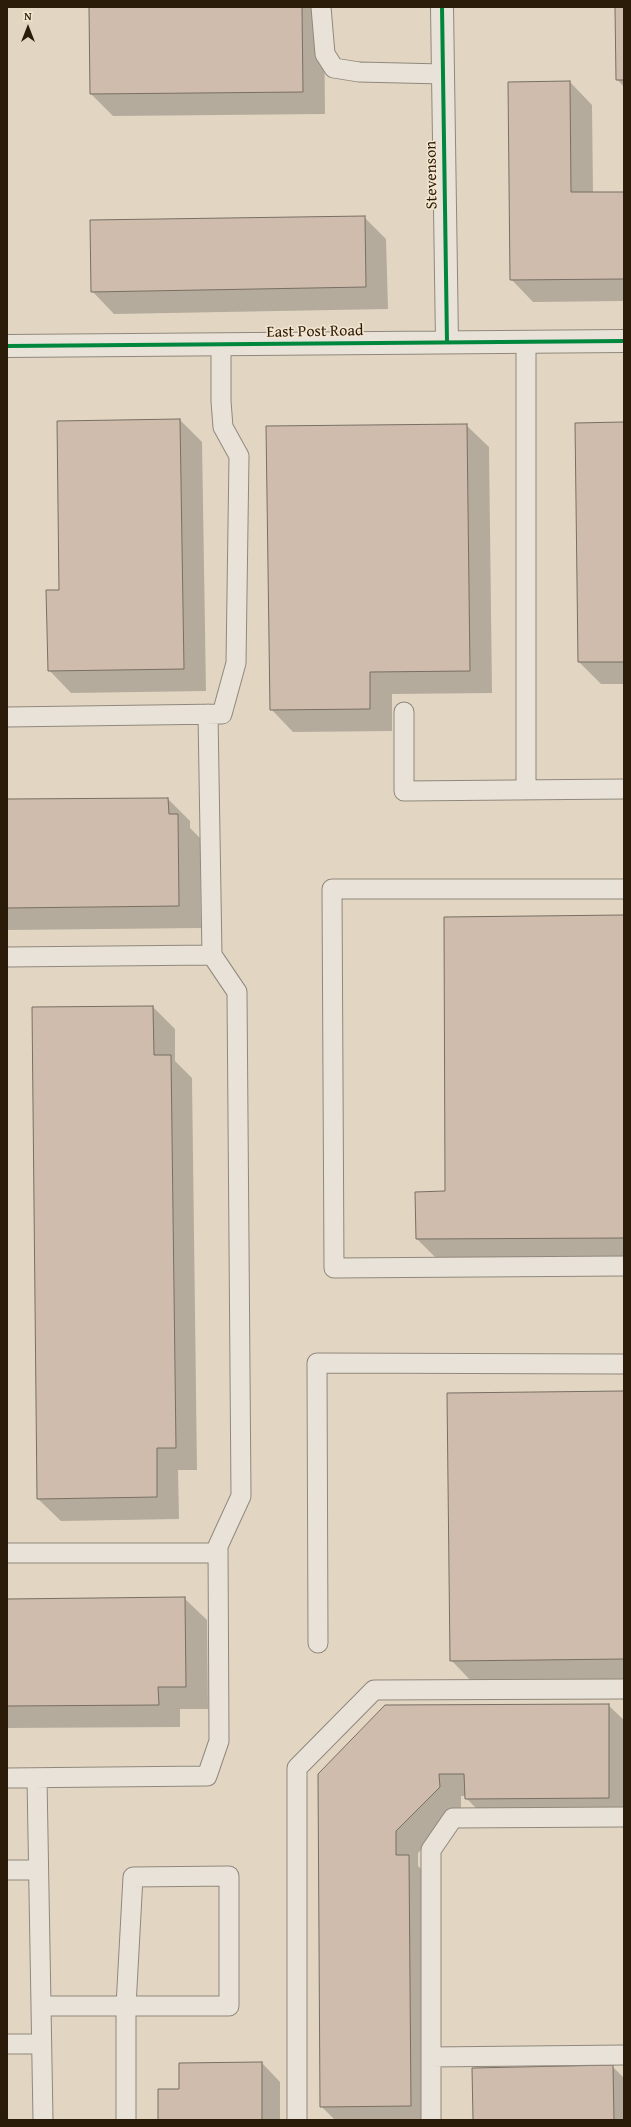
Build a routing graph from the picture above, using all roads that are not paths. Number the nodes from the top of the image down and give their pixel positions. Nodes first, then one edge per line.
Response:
1 (321, 7) edge
2 (442, 7) edge
3 (443, 74) junction
4 (624, 341) edge
5 (447, 342) junction
6 (526, 342) junction
7 (221, 344) junction
8 (7, 346) edge
9 (404, 712) dead end
10 (208, 714) junction
11 (7, 718) edge
12 (624, 789) edge
13 (526, 790) junction
14 (624, 889) edge
15 (212, 955) junction
16 (7, 957) edge
17 (624, 1266) edge
18 (624, 1364) edge
19 (7, 1553) edge
20 (218, 1553) junction
21 (318, 1643) dead end
22 (624, 1689) edge
23 (7, 1778) edge
24 (37, 1778) junction
25 (624, 1817) edge
26 (7, 1870) edge
27 (38, 1870) junction
28 (41, 2006) junction
29 (126, 2006) junction
30 (7, 2044) edge
31 (41, 2044) junction
32 (624, 2055) edge
33 (431, 2058) junction
34 (42, 2120) edge
35 (126, 2120) edge
36 (297, 2120) edge
37 (431, 2120) edge

1 - 3 lane
2 - 3 street, Stevenson
3 - 5 street, Stevenson
4 - 6 street, East Post Road
5 - 6 street, East Post Road
5 - 7 street, East Post Road
6 - 13 lane
7 - 8 street, East Post Road
7 - 10 lane
9 - 13 lane
10 - 11 lane
10 - 15 lane
12 - 13 lane
14 - 17 lane
15 - 16 lane
15 - 20 lane
18 - 21 lane
19 - 20 lane
20 - 24 lane
22 - 36 lane
23 - 24 lane
24 - 27 lane
25 - 33 lane
26 - 27 lane
27 - 28 lane
28 - 29 lane
28 - 31 lane
29 - 29 lane
29 - 35 lane
30 - 31 lane
31 - 34 lane
32 - 33 lane
33 - 37 lane

